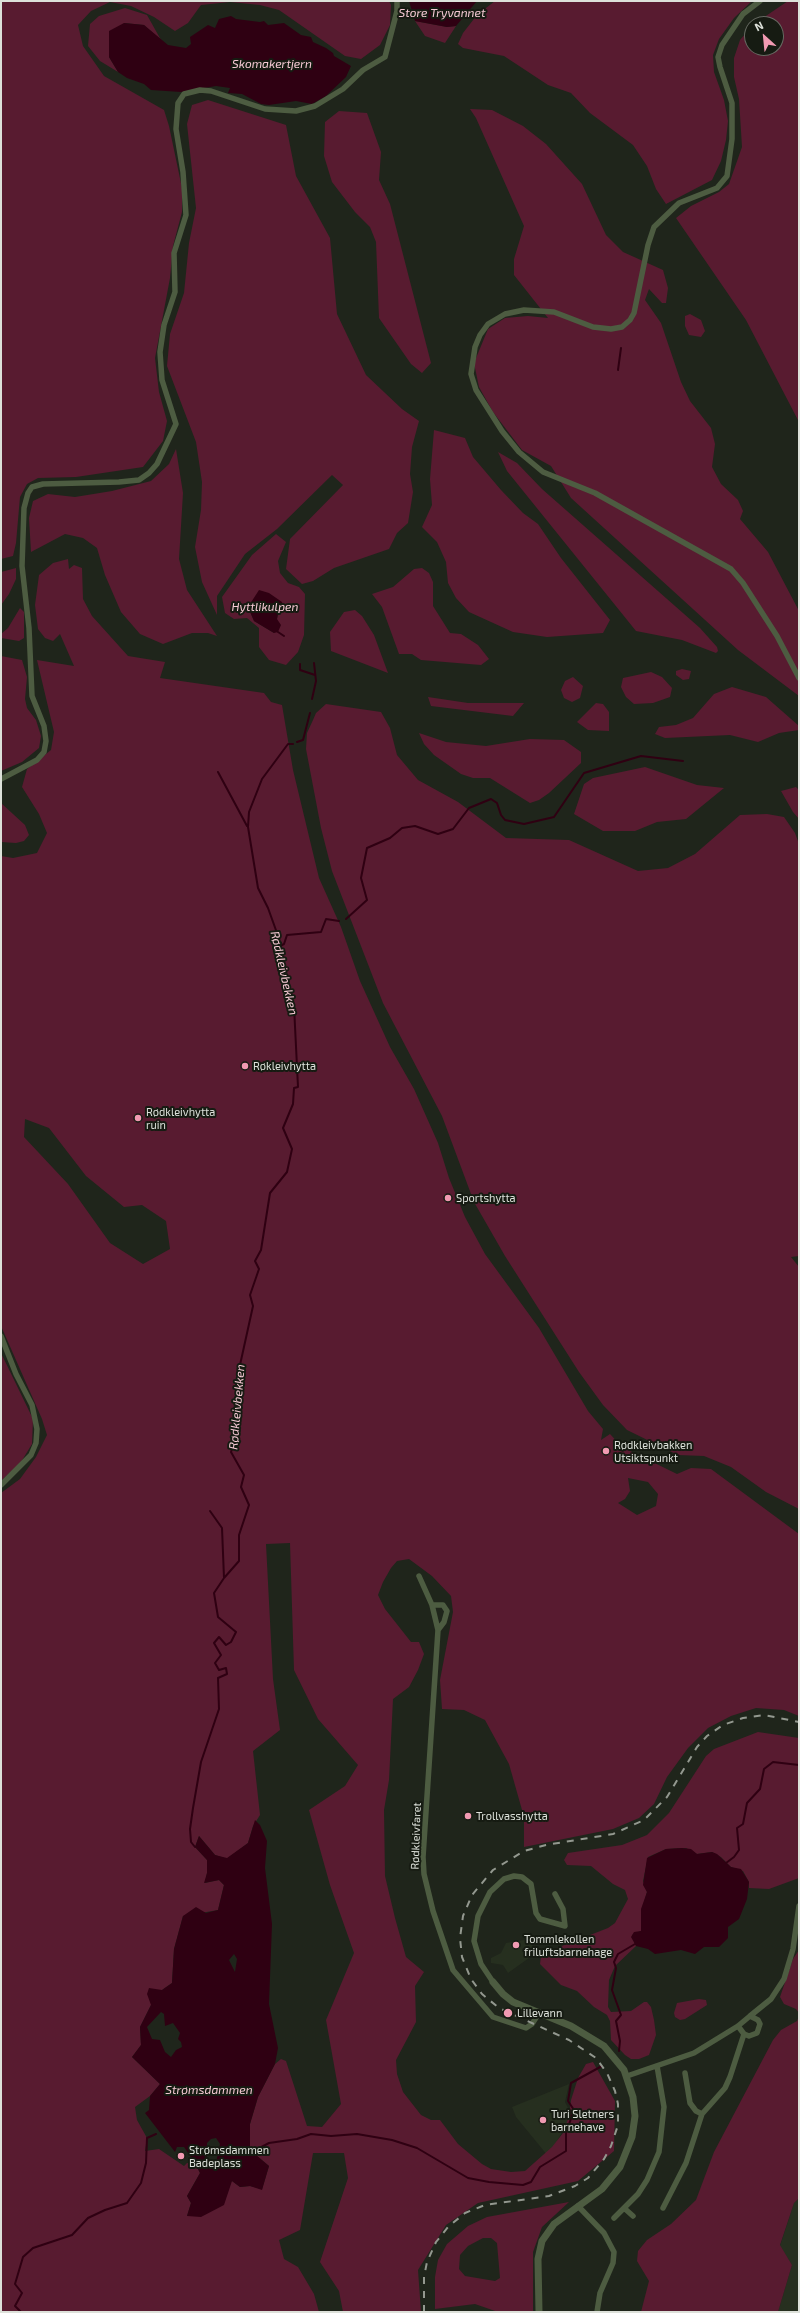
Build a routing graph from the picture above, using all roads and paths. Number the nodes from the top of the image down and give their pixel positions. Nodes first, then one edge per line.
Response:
1 (396, 1) edge
2 (760, 1) edge
3 (799, 678) edge
4 (1, 779) edge
5 (1, 1336) edge
6 (1, 1485) edge
7 (419, 1576) dead end
8 (432, 1605) junction
9 (438, 1630) junction
10 (555, 1894) dead end
11 (799, 1906) edge
12 (493, 1982) joint
13 (539, 2013) junction
14 (750, 2016) junction
15 (738, 2026) junction
16 (744, 2034) junction
17 (657, 2066) junction
18 (685, 2073) dead end
19 (627, 2076) junction
20 (702, 2114) junction
21 (578, 2206) junction
22 (624, 2208) junction
23 (663, 2208) dead end
24 (633, 2216) dead end
25 (614, 2218) dead end
26 (539, 2312) edge
27 (597, 2312) edge

1 - 4 street
2 - 3 street
5 - 6 street
7 - 8 street, Rødkleivfaret
8 - 9 street, Rødkleivfaret
8 - 9 street, Rødkleivfaret
9 - 13 street, Rødkleivfaret
10 - 12 street
11 - 14 street
12 - 13 street
13 - 19 street
14 - 15 street
14 - 16 street
15 - 16 street
15 - 17 street
16 - 20 street
17 - 19 street
17 - 22 street
18 - 20 street
19 - 21 street
20 - 23 street
21 - 26 street
21 - 27 street
22 - 24 street
22 - 25 street

